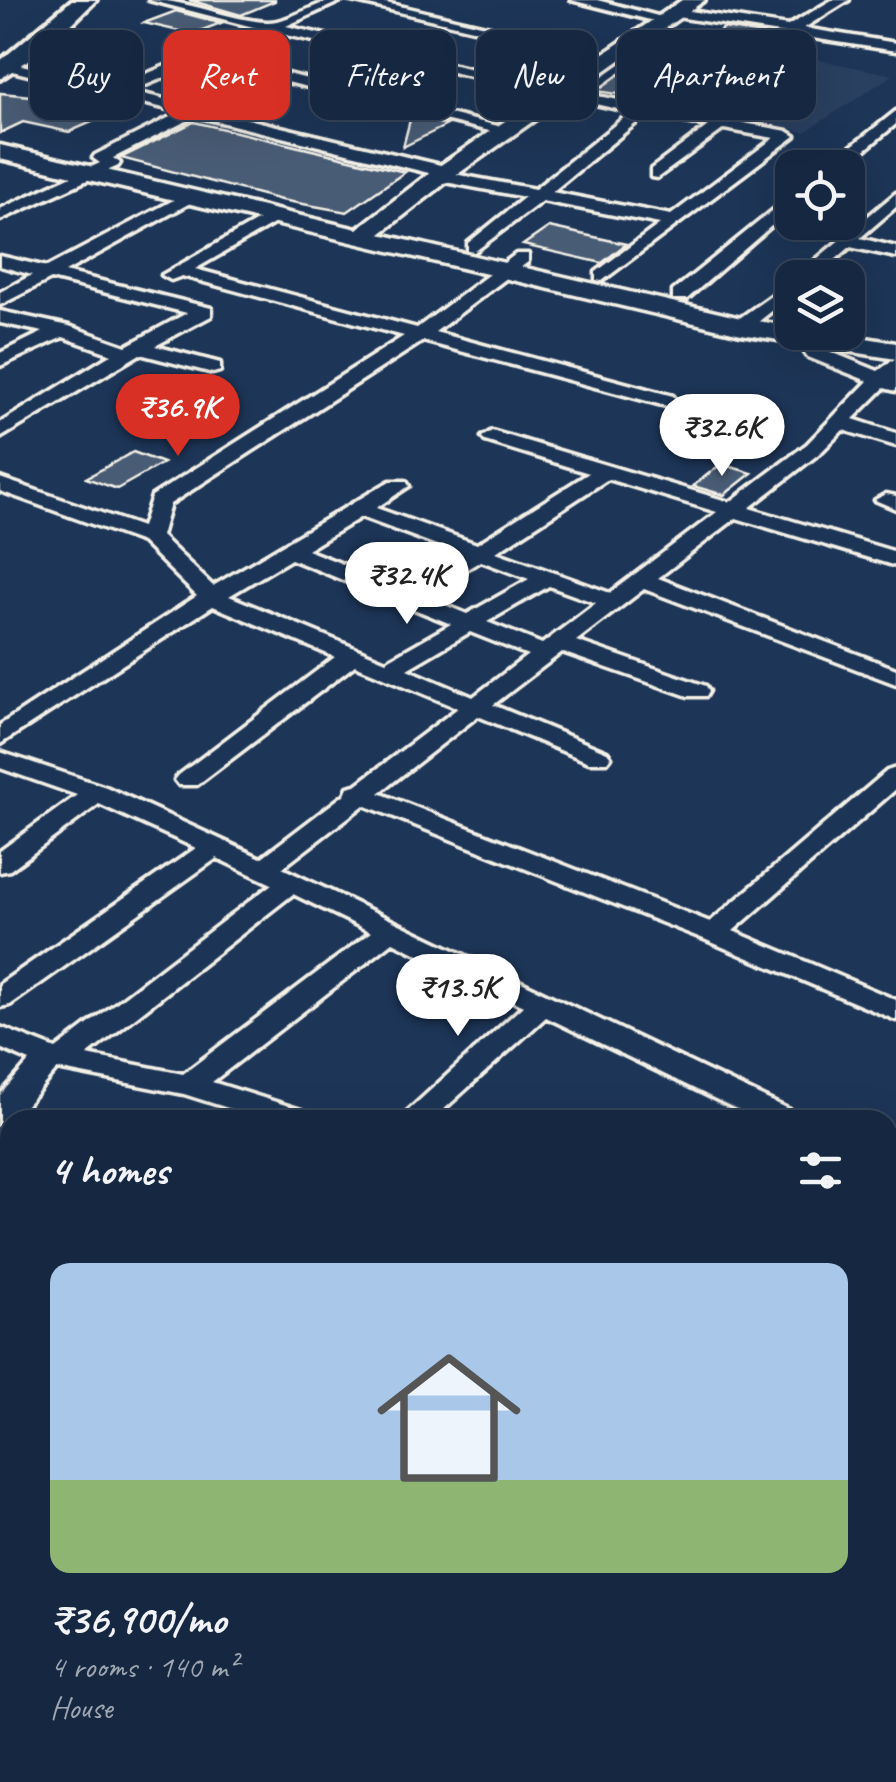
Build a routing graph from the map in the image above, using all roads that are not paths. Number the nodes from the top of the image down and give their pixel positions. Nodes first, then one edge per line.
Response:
1 (59, 0) edge
2 (84, 0) edge
3 (156, 0) edge
4 (336, 0) edge
5 (354, 0) edge
6 (578, 0) edge
7 (842, 0) edge
8 (177, 2) edge
9 (679, 11) edge
10 (274, 28) junction
11 (269, 30) edge
12 (784, 30) edge
13 (792, 30) edge
14 (816, 35) edge
15 (896, 47) edge
16 (613, 57) junction
17 (2, 63) edge
18 (597, 68) edge
19 (30, 70) edge
20 (476, 75) edge
21 (290, 78) edge
22 (896, 116) edge
23 (177, 120) edge
24 (233, 120) edge
25 (521, 120) edge
26 (632, 120) edge
27 (699, 120) edge
28 (721, 124) junction
29 (506, 130) junction
30 (0, 134) edge
31 (854, 150) edge
32 (0, 152) edge
33 (102, 164) junction
34 (658, 173) dead end
35 (443, 174) junction
36 (537, 197) junction
37 (193, 198) junction
38 (896, 198) edge
39 (775, 214) edge
40 (0, 215) edge
41 (272, 218) junction
42 (674, 221) junction
43 (366, 233) junction
44 (848, 241) junction
45 (474, 247) junction
46 (896, 252) edge
47 (825, 260) edge
48 (0, 261) edge
49 (512, 264) junction
50 (179, 270) junction
51 (46, 276) junction
52 (602, 276) junction
53 (140, 295) junction
54 (680, 295) junction
55 (0, 299) edge
56 (775, 300) edge
57 (0, 318) edge
58 (750, 320) junction
59 (775, 321) edge
60 (775, 326) edge
61 (62, 330) junction
62 (419, 335) junction
63 (865, 335) edge
64 (896, 340) edge
65 (865, 346) edge
66 (133, 350) junction
67 (816, 350) edge
68 (896, 352) edge
69 (0, 360) edge
70 (214, 367) dead end
71 (891, 377) edge
72 (666, 400) dead end
73 (841, 422) junction
74 (0, 432) edge
75 (492, 437) dead end
76 (896, 440) edge
77 (606, 471) junction
78 (0, 484) edge
79 (398, 486) dead end
80 (358, 509) junction
81 (733, 510) junction
82 (150, 537) junction
83 (290, 551) junction
84 (479, 553) junction
85 (896, 559) edge
86 (546, 578) junction
87 (640, 579) junction
88 (402, 596) junction
89 (211, 597) junction
90 (611, 602) junction
91 (470, 623) junction
92 (552, 648) junction
93 (352, 654) junction
94 (388, 670) junction
95 (896, 677) edge
96 (697, 691) dead end
97 (473, 707) junction
98 (0, 736) edge
99 (598, 757) dead end
100 (0, 760) edge
101 (896, 776) edge
102 (188, 780) dead end
103 (96, 793) junction
104 (358, 793) junction
105 (214, 848) junction
106 (0, 864) edge
107 (263, 869) junction
108 (291, 882) junction
109 (390, 931) junction
110 (714, 933) junction
111 (0, 998) edge
112 (543, 1004) junction
113 (896, 1011) edge
114 (0, 1037) edge
115 (56, 1059) junction
116 (188, 1084) junction
117 (5, 1110) edge
118 (267, 1110) edge
119 (424, 1110) edge
120 (764, 1110) edge

1 - 17 main road
2 - 17 main road
3 - 8 street
4 - 10 street
5 - 16 street
6 - 9 street
7 - 13 street
8 - 10 street
9 - 12 street
9 - 16 main road
10 - 11 street
10 - 20 street
14 - 15 street
16 - 18 main road
17 - 19 street
21 - 29 street
22 - 31 street
23 - 33 street
24 - 35 street
25 - 29 main road
26 - 36 street
27 - 28 street
28 - 34 street
28 - 42 street
29 - 35 main road
30 - 33 main road
32 - 33 main road
33 - 37 main road
33 - 40 street
33 - 43 main road
35 - 36 street
35 - 43 main road
36 - 42 street
36 - 45 street
37 - 41 main road
37 - 51 street
38 - 44 street
39 - 54 street
41 - 43 main road
41 - 50 street
42 - 52 street
43 - 45 main road
43 - 49 main road
44 - 46 street
44 - 47 street
45 - 49 main road
48 - 51 street
49 - 52 main road
49 - 58 main road
49 - 62 street
50 - 53 street
50 - 62 street
51 - 53 street
51 - 55 street
52 - 54 main road
53 - 66 street
54 - 58 main road
56 - 58 street
57 - 61 street
58 - 59 main road
58 - 60 main road
61 - 66 street
61 - 69 street
62 - 72 street
62 - 82 street
63 - 64 main road
65 - 68 main road
66 - 70 street
66 - 74 street
67 - 71 street
71 - 73 street
73 - 76 street
73 - 81 street
75 - 77 street
77 - 81 street
77 - 84 street
78 - 82 street
79 - 80 street
80 - 83 street
80 - 84 street
81 - 85 street
81 - 87 street
82 - 89 street
83 - 88 street
83 - 89 street
84 - 86 street
84 - 88 street
86 - 90 street
86 - 91 street
87 - 90 street
87 - 95 street
88 - 91 street
89 - 93 street
89 - 98 street
90 - 92 street
91 - 92 street
91 - 94 street
92 - 96 street
92 - 97 street
93 - 94 street
93 - 102 street
94 - 97 street
97 - 99 street
97 - 104 street
100 - 103 street
101 - 110 street
103 - 105 street
103 - 106 street
104 - 107 street
104 - 110 street
105 - 107 street
105 - 111 street
107 - 108 street
108 - 109 street
108 - 115 street
109 - 112 street
109 - 116 street
110 - 113 street
112 - 119 street
112 - 120 street
114 - 115 street
115 - 116 street
115 - 117 street
116 - 118 street

